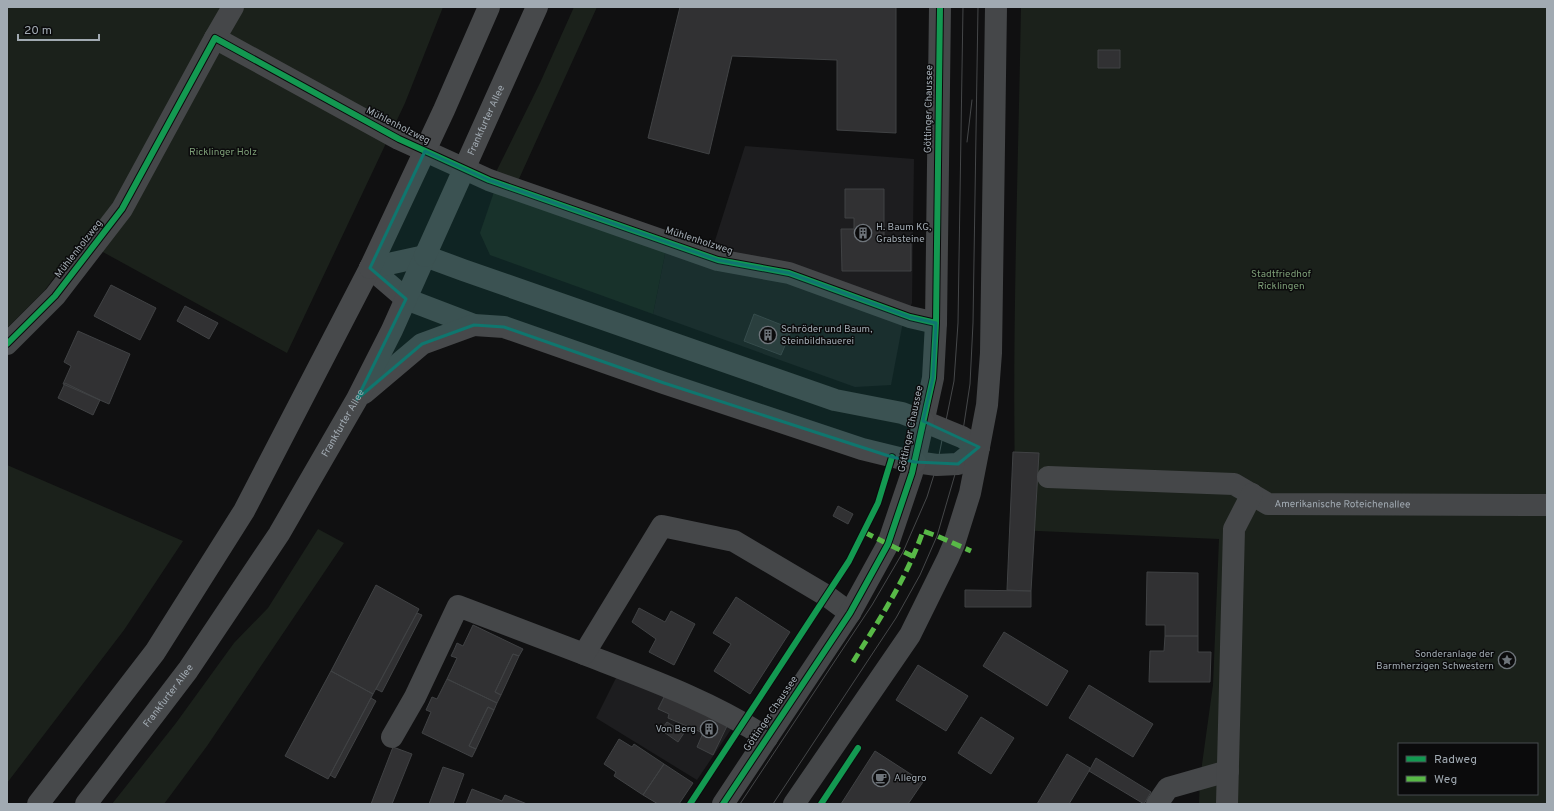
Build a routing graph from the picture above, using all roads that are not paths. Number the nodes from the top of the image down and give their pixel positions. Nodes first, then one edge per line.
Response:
1 (233, 7) edge
2 (489, 7) edge
3 (537, 7) edge
4 (940, 7) edge
5 (996, 7) edge
6 (215, 38) junction
7 (425, 256) junction
8 (370, 268) junction
9 (406, 299) junction
10 (936, 323) junction
11 (474, 325) junction
12 (7, 344) edge
13 (357, 399) junction
14 (924, 421) junction
15 (979, 447) junction
16 (915, 462) junction
17 (1048, 477) dead end
18 (1252, 494) junction
19 (1547, 505) edge
20 (850, 613) junction
21 (584, 654) junction
22 (392, 738) dead end
23 (767, 738) junction
24 (1228, 771) junction
25 (38, 804) edge
26 (86, 804) edge
27 (723, 804) edge
28 (794, 804) edge
29 (1157, 804) edge
30 (1227, 804) edge

1 - 6 street, Mühlenholzweg
2 - 8 main road
3 - 7 main road, Frankfurter Allee
4 - 10 street, Göttinger Chaussee
5 - 15 street
6 - 10 street, Mühlenholzweg
6 - 12 street, Mühlenholzweg
7 - 8 main road
7 - 9 main road, Frankfurter Allee
7 - 14 main road
8 - 9 main road
8 - 25 main road
9 - 11 main road
9 - 13 main road, Frankfurter Allee
10 - 14 street, Göttinger Chaussee
11 - 13 main road
11 - 16 main road
13 - 26 main road, Frankfurter Allee
14 - 15 street
14 - 16 street, Göttinger Chaussee
15 - 16 street
15 - 28 street
16 - 20 street, Göttinger Chaussee
17 - 18 street, Amerikanische Roteichenallee
18 - 19 street, Amerikanische Roteichenallee
18 - 24 street
20 - 21 street
20 - 23 street, Göttinger Chaussee
21 - 22 street
21 - 23 street
23 - 27 street, Göttinger Chaussee
24 - 29 street
24 - 30 street

